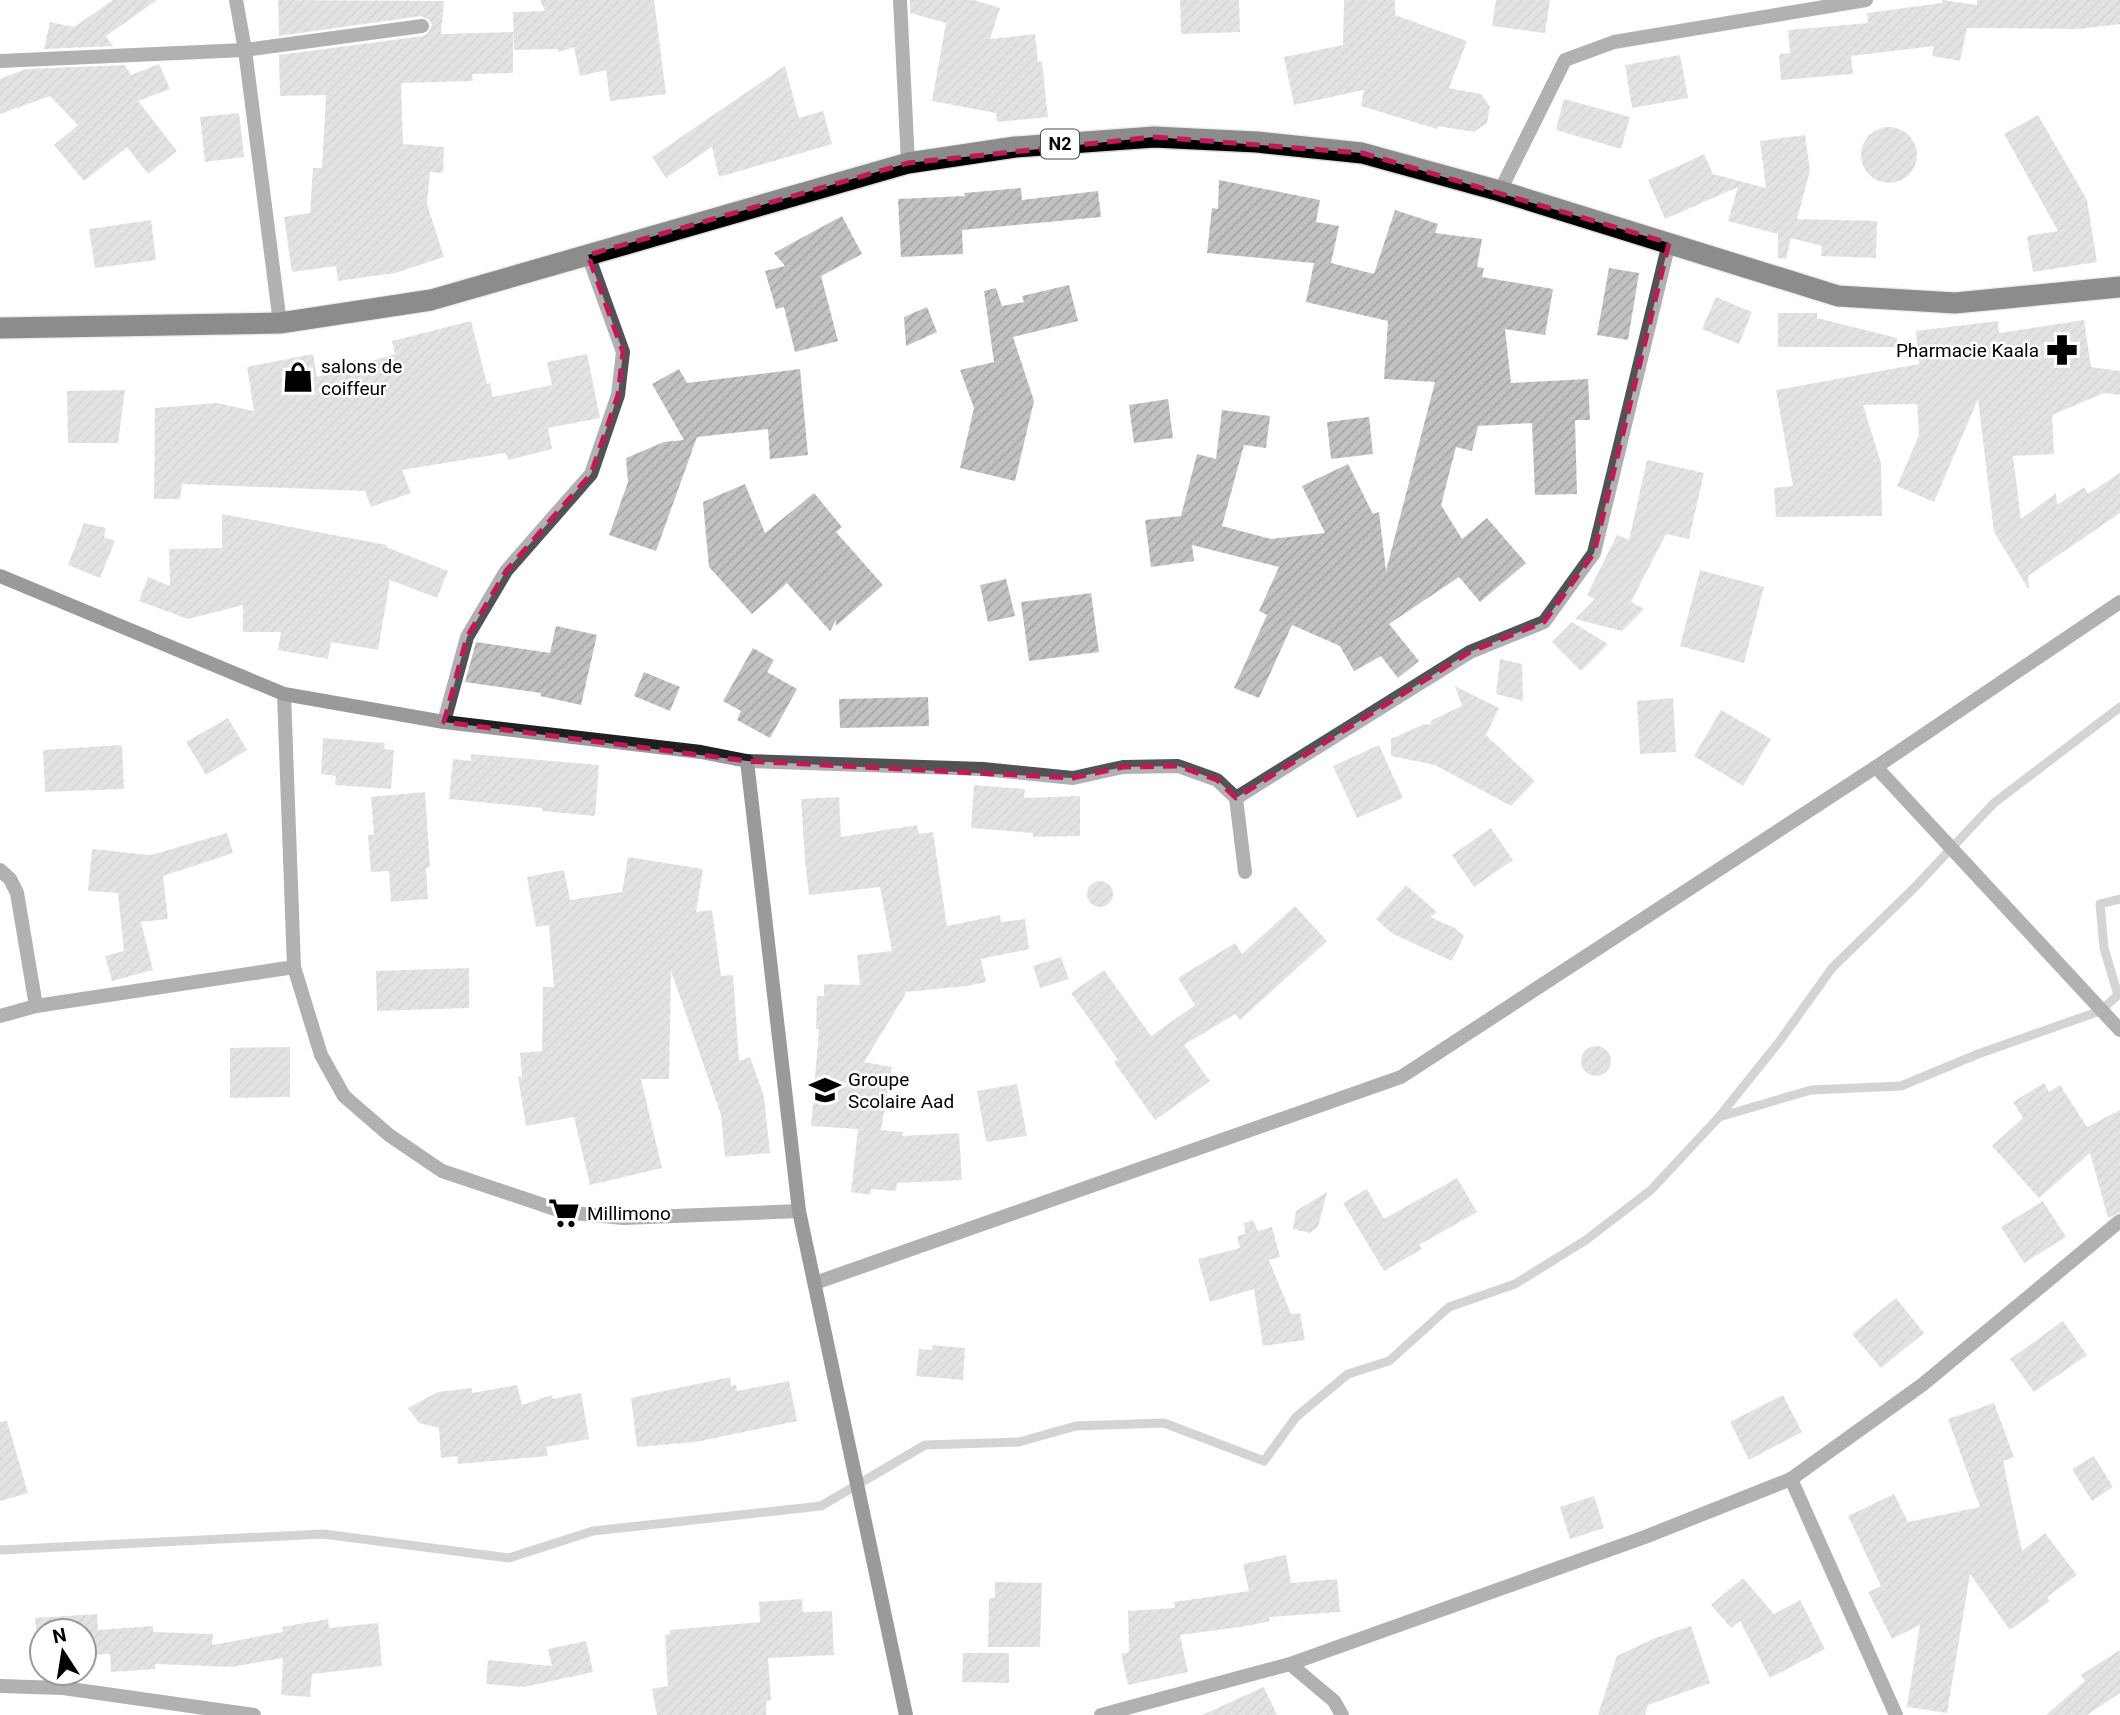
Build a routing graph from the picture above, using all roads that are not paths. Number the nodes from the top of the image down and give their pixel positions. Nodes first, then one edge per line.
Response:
1 (236, 0) edge
2 (900, 0) edge
3 (1866, 0) edge
4 (422, 26) dead end
5 (245, 50) junction
6 (0, 61) edge
7 (908, 163) junction
8 (1500, 191) junction
9 (1669, 243) junction
10 (588, 255) junction
11 (2120, 287) edge
12 (280, 323) junction
13 (0, 328) edge
14 (0, 576) edge
15 (2120, 602) edge
16 (284, 694) junction
17 (443, 722) junction
18 (747, 761) junction
19 (1876, 767) junction
20 (1236, 798) junction
21 (0, 870) edge
22 (1245, 872) dead end
23 (294, 967) junction
24 (36, 1006) junction
25 (0, 1016) edge
26 (2120, 1030) edge
27 (799, 1211) junction
28 (2120, 1221) edge
29 (815, 1283) junction
30 (1791, 1479) junction
31 (1290, 1664) junction
32 (0, 1686) edge
33 (905, 1711) edge
34 (254, 1715) edge
35 (1101, 1715) edge
36 (1342, 1715) edge
37 (1896, 1715) edge

1 - 5 street
2 - 7 street
3 - 8 street
4 - 5 street
5 - 6 street
5 - 12 street
7 - 8 highway, N2
7 - 10 highway, N2
8 - 9 highway, N2
9 - 11 highway, N2
9 - 20 street
10 - 12 highway, N2
10 - 17 street
12 - 13 highway, N2
14 - 16 street
15 - 19 street
16 - 17 street
16 - 23 street
17 - 18 street
18 - 20 street
18 - 27 street
19 - 26 street
19 - 29 street
20 - 22 street
21 - 24 street
23 - 24 street
23 - 27 street
24 - 25 street
27 - 29 street
28 - 30 street
29 - 33 street
30 - 31 street
30 - 37 street
31 - 35 street
31 - 36 street
32 - 34 street

